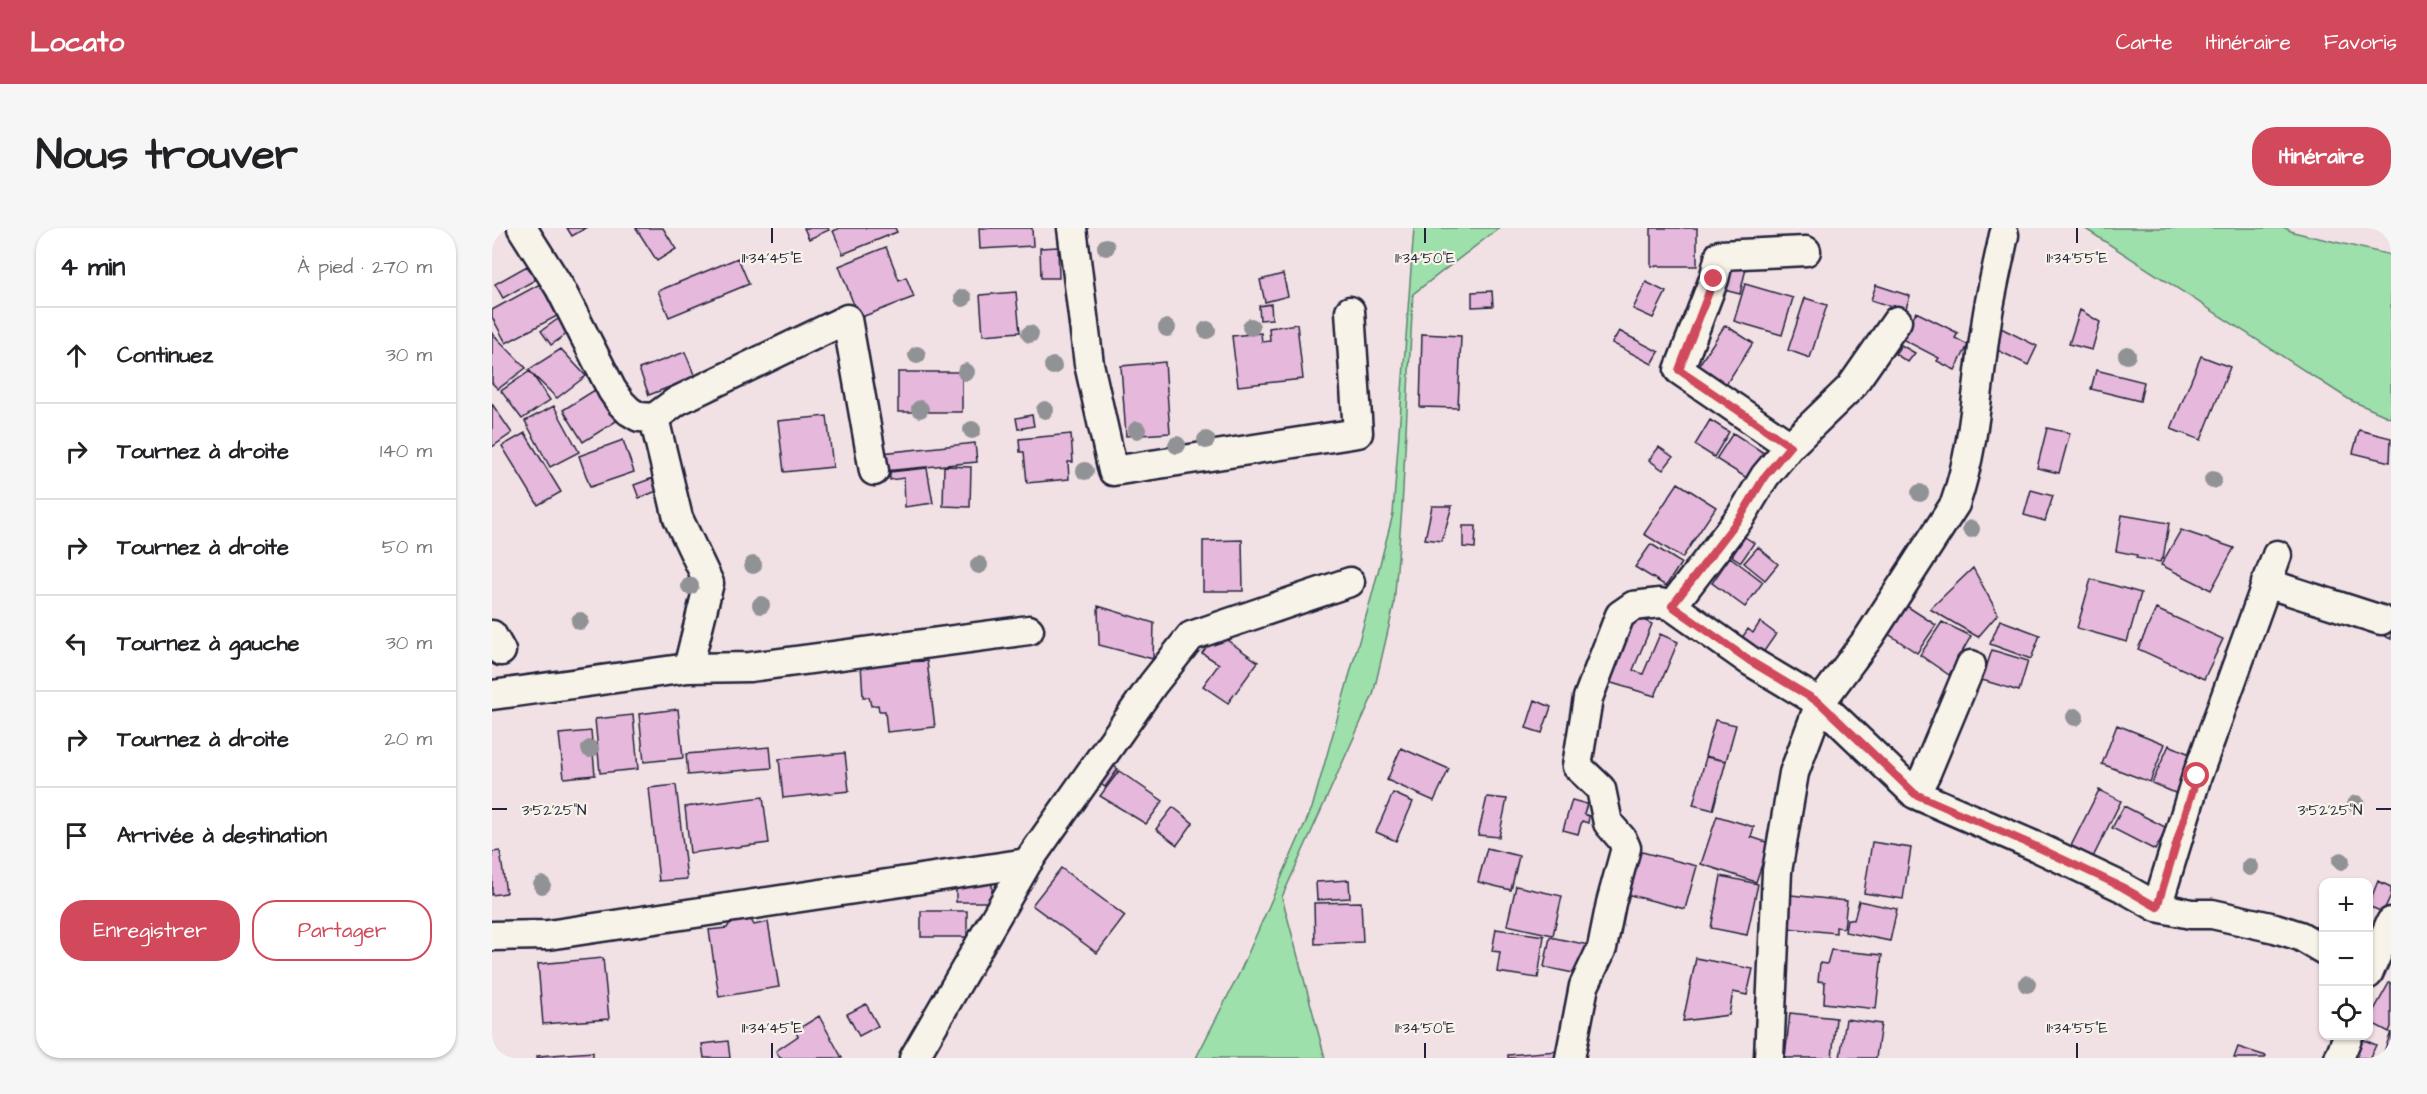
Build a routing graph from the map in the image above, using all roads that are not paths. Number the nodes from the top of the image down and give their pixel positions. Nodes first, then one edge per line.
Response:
1 (522, 228) edge
2 (1078, 229) edge
3 (2004, 235) dead end
4 (1806, 251) dead end
5 (1350, 311) dead end
6 (1897, 321) dead end
7 (654, 418) junction
8 (1790, 446) junction
9 (874, 471) dead end
10 (2277, 555) dead end
11 (1350, 582) dead end
12 (2266, 583) junction
13 (1672, 606) junction
14 (2381, 620) dead end
15 (1029, 630) dead end
16 (1971, 665) dead end
17 (688, 668) junction
18 (492, 695) edge
19 (1820, 703) junction
20 (1915, 794) junction
21 (1027, 863) junction
22 (2157, 907) junction
23 (2391, 922) edge
24 (492, 936) edge
25 (2319, 947) edge
26 (2373, 963) edge
27 (2346, 1040) edge
28 (914, 1058) edge
29 (1570, 1058) edge
30 (1769, 1058) edge
31 (2339, 1058) edge

1 - 7 street
2 - 5 street
3 - 19 street
4 - 8 street
6 - 8 street
7 - 9 street
7 - 17 street
8 - 13 street
10 - 12 street
11 - 21 street
12 - 14 street
12 - 22 street
13 - 19 street
13 - 29 street
15 - 17 street
16 - 20 street
17 - 18 street
19 - 20 street
19 - 30 street
20 - 22 street
21 - 24 street
21 - 28 street
22 - 25 street
23 - 26 street
27 - 31 street

